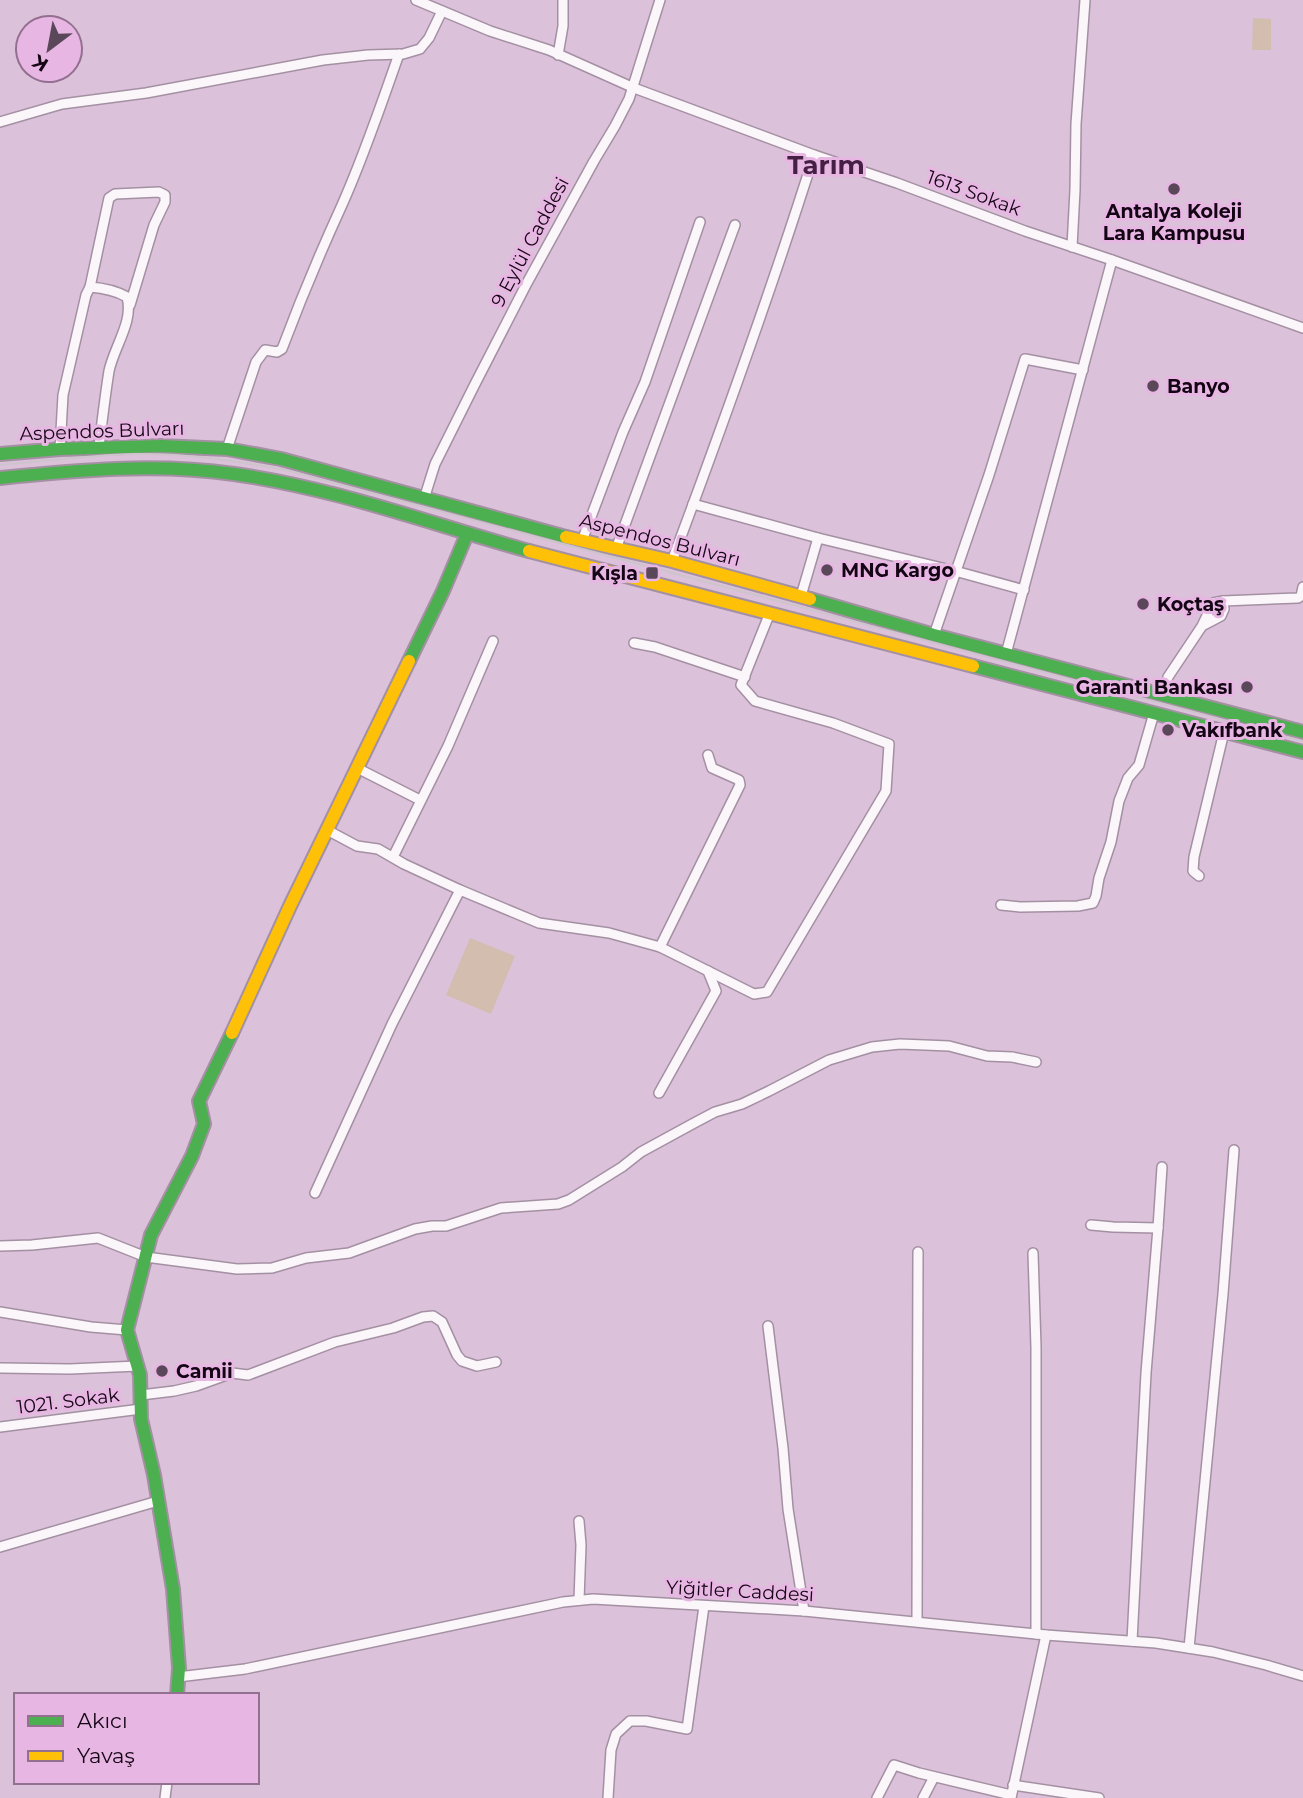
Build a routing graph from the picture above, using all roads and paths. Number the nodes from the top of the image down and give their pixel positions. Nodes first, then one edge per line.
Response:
1 (416, 0) edge
2 (563, 0) edge
3 (660, 0) edge
4 (1085, 0) edge
5 (442, 11) junction
6 (399, 54) junction
7 (558, 55) junction
8 (634, 88) junction
9 (0, 122) edge
10 (814, 155) junction
11 (700, 222) dead end
12 (735, 225) dead end
13 (1072, 247) junction
14 (1112, 260) junction
15 (90, 288) junction
16 (130, 305) junction
17 (1303, 328) edge
18 (1083, 370) junction
19 (99, 447) junction
20 (60, 449) junction
21 (228, 449) junction
22 (0, 454) edge
23 (0, 478) edge
24 (425, 499) junction
25 (693, 504) junction
26 (467, 534) junction
27 (818, 538) junction
28 (582, 541) junction
29 (616, 549) junction
30 (672, 561) junction
31 (955, 571) junction
32 (1303, 587) edge
33 (1024, 590) junction
34 (801, 596) junction
35 (769, 615) junction
36 (934, 635) junction
37 (494, 641) dead end
38 (634, 643) dead end
39 (1006, 654) junction
40 (745, 677) junction
41 (1163, 695) junction
42 (1154, 713) junction
43 (1224, 732) junction
44 (1303, 732) edge
45 (1303, 752) edge
46 (708, 755) dead end
47 (357, 768) junction
48 (420, 800) junction
49 (327, 830) junction
50 (393, 857) junction
51 (1199, 876) dead end
52 (460, 890) junction
53 (1001, 905) dead end
54 (660, 947) junction
55 (708, 971) junction
56 (1036, 1062) dead end
57 (659, 1093) dead end
58 (1234, 1150) dead end
59 (1162, 1167) dead end
60 (315, 1193) dead end
61 (1091, 1225) dead end
62 (1158, 1228) junction
63 (0, 1246) edge
64 (918, 1252) dead end
65 (1032, 1253) dead end
66 (146, 1257) junction
67 (0, 1312) edge
68 (768, 1326) dead end
69 (127, 1330) junction
70 (496, 1362) dead end
71 (138, 1366) junction
72 (0, 1368) edge
73 (141, 1395) junction
74 (141, 1409) junction
75 (0, 1427) edge
76 (158, 1501) junction
77 (579, 1521) dead end
78 (0, 1547) edge
79 (579, 1600) junction
80 (704, 1606) junction
81 (804, 1611) junction
82 (917, 1621) junction
83 (1041, 1634) junction
84 (1132, 1641) junction
85 (1189, 1648) junction
86 (1303, 1676) edge
87 (178, 1677) junction
88 (177, 1693) edge
89 (934, 1777) junction
90 (1013, 1785) junction
91 (1011, 1796) edge
92 (1074, 1796) edge
93 (608, 1798) edge
94 (877, 1798) edge
95 (923, 1798) edge
96 (1099, 1798) edge

1 - 5 street, 1613 Sokak
2 - 7 street
3 - 8 street, 9 Eylül Caddesi
4 - 13 street
5 - 6 street
5 - 7 street, 1613 Sokak
6 - 9 street
6 - 21 street
7 - 8 street, 1613 Sokak
8 - 10 street, 1613 Sokak
8 - 24 street, 9 Eylül Caddesi
10 - 13 street, 1613 Sokak
10 - 25 street
11 - 28 street
12 - 29 street
13 - 14 street, 1613 Sokak
14 - 17 street, 1613 Sokak
14 - 18 street
15 - 16 street
15 - 16 street
15 - 20 street
16 - 19 street
18 - 31 street
18 - 33 street
19 - 20 main road, Aspendos Bulvarı
19 - 21 main road, Aspendos Bulvarı
20 - 22 main road, Aspendos Bulvarı
21 - 24 main road, Aspendos Bulvarı
23 - 26 main road, Aspendos Bulvarı
24 - 28 main road, Aspendos Bulvarı
25 - 27 street
25 - 30 street
26 - 35 main road, Aspendos Bulvarı
26 - 47 main road
27 - 31 street
27 - 34 street
28 - 29 main road, Aspendos Bulvarı
29 - 30 main road, Aspendos Bulvarı
30 - 34 main road, Aspendos Bulvarı
31 - 33 street
31 - 36 street
32 - 41 street
33 - 39 street
34 - 36 main road, Aspendos Bulvarı
35 - 40 street
35 - 42 main road, Aspendos Bulvarı
36 - 39 main road, Aspendos Bulvarı
37 - 48 street
38 - 40 street
39 - 41 main road, Aspendos Bulvarı
40 - 55 street
41 - 44 main road, Aspendos Bulvarı
42 - 43 main road, Aspendos Bulvarı
42 - 53 street
43 - 45 main road, Aspendos Bulvarı
43 - 51 street
46 - 54 street
47 - 48 street
47 - 49 main road
48 - 50 street
49 - 50 street
49 - 66 main road
50 - 52 street
52 - 54 street
52 - 60 street
54 - 55 street
55 - 57 street
56 - 66 street
58 - 85 street
59 - 62 street
61 - 62 street
62 - 84 street
63 - 66 street
64 - 82 street
65 - 83 street
66 - 69 main road
67 - 69 street
68 - 81 street
69 - 71 main road
70 - 73 street
71 - 72 street
71 - 73 main road
73 - 74 main road
74 - 75 street, 1021. Sokak
74 - 76 main road
76 - 78 street
76 - 87 main road
77 - 79 street
79 - 80 street, Yiğitler Caddesi
79 - 87 street, Yiğitler Caddesi
80 - 81 street, Yiğitler Caddesi
80 - 93 street
81 - 82 street, Yiğitler Caddesi
82 - 83 street, Yiğitler Caddesi
83 - 84 street, Yiğitler Caddesi
83 - 90 street
84 - 85 street, Yiğitler Caddesi
85 - 86 street, Yiğitler Caddesi
87 - 88 main road
89 - 91 street
89 - 94 street
89 - 95 street
90 - 91 street
90 - 92 street
92 - 96 street

